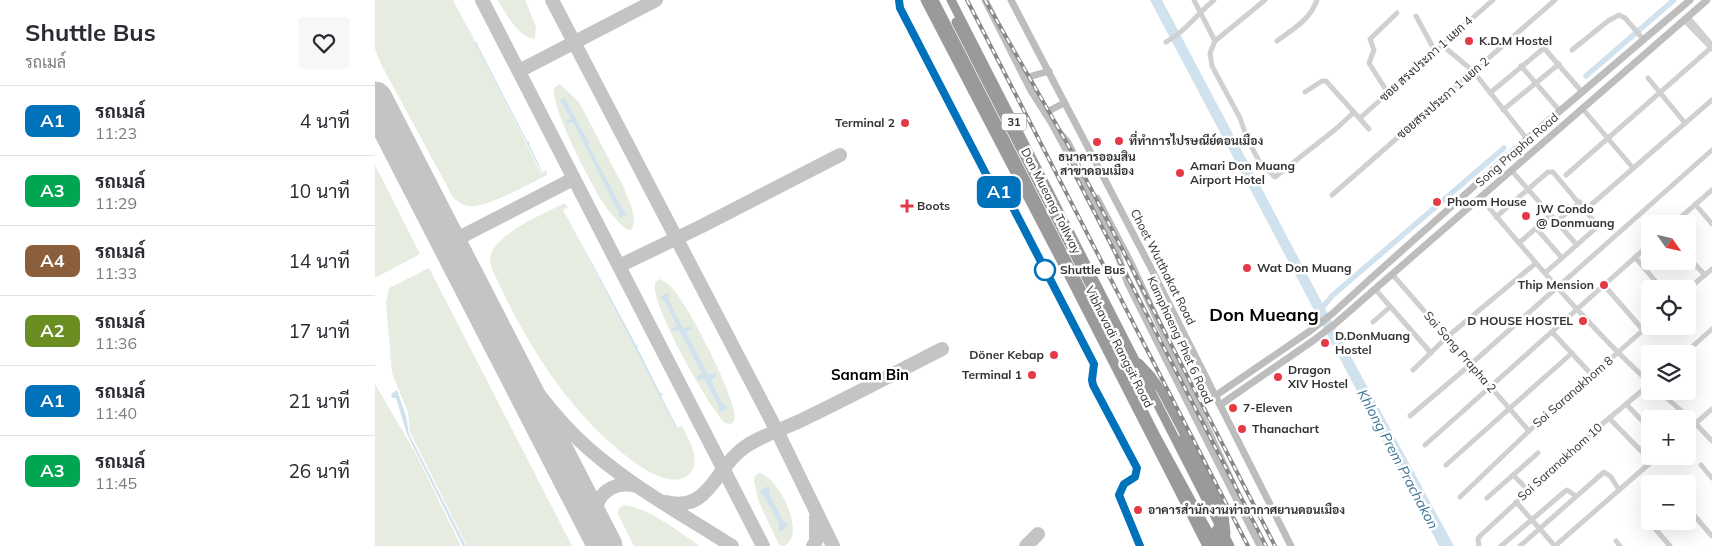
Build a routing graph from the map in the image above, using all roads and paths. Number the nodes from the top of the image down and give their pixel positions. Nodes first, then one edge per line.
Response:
1 (925, 0) edge
2 (934, 0) edge
3 (944, 0) edge
4 (951, 0) edge
5 (985, 0) edge
6 (1011, 0) edge
7 (1194, 0) edge
8 (1214, 0) edge
9 (1317, 0) edge
10 (1493, 0) edge
11 (1555, 0) edge
12 (1690, 0) edge
13 (1707, 0) edge
14 (1262, 1) edge
15 (1200, 11) junction
16 (1397, 13) dead end
17 (1416, 16) dead end
18 (1686, 18) junction
19 (1650, 34) junction
20 (1641, 37) junction
21 (1168, 41) dead end
22 (1277, 41) dead end
23 (1215, 42) junction
24 (1657, 43) junction
25 (1443, 45) junction
26 (1712, 47) edge
27 (1572, 50) dead end
28 (1435, 51) junction
29 (1559, 64) junction
30 (1521, 66) junction
31 (1049, 71) junction
32 (1473, 71) junction
33 (1025, 78) junction
34 (1648, 78) dead end
35 (1536, 82) junction
36 (1305, 92) dead end
37 (1582, 92) junction
38 (1388, 93) junction
39 (1490, 93) junction
40 (1659, 93) junction
41 (1712, 100) edge
42 (1065, 102) junction
43 (1583, 108) junction
44 (1503, 110) junction
45 (1560, 111) junction
46 (1354, 112) junction
47 (1045, 113) junction
48 (1360, 118) junction
49 (1051, 122) junction
50 (1685, 123) junction
51 (1369, 129) dead end
52 (1608, 138) junction
53 (1527, 139) junction
54 (1712, 150) edge
55 (1633, 168) junction
56 (1511, 170) junction
57 (1566, 175) dead end
58 (1528, 189) junction
59 (1712, 190) edge
60 (1332, 195) dead end
61 (1480, 197) junction
62 (1580, 202) junction
63 (1592, 204) dead end
64 (1695, 204) junction
65 (1551, 215) junction
66 (1683, 215) edge
67 (1496, 216) junction
68 (1556, 222) junction
69 (1712, 224) edge
70 (1537, 228) junction
71 (1519, 243) junction
72 (1577, 245) junction
73 (1641, 252) edge
74 (1635, 257) junction
75 (1562, 258) junction
76 (1536, 263) junction
77 (1696, 266) edge
78 (1712, 269) edge
79 (1545, 273) junction
80 (1392, 274) junction
81 (1705, 275) junction
82 (1654, 280) edge
83 (1696, 282) edge
84 (1604, 285) junction
85 (1557, 286) junction
86 (1375, 289) junction
87 (1390, 307) junction
88 (1577, 308) junction
89 (1373, 322) dead end
90 (1641, 328) edge
91 (1712, 329) edge
92 (1552, 332) junction
93 (1641, 332) edge
94 (1447, 337) junction
95 (1694, 345) edge
96 (1431, 353) junction
97 (1572, 353) junction
98 (1618, 353) junction
99 (1134, 359) junction
100 (1471, 364) junction
101 (1413, 370) dead end
102 (1592, 375) junction
103 (1641, 375) edge
104 (1490, 387) junction
105 (1641, 392) edge
106 (1215, 396) junction
107 (1669, 400) edge
108 (1220, 405) junction
109 (1627, 405) junction
110 (1509, 409) junction
111 (1712, 409) edge
112 (1680, 410) edge
113 (1410, 416) dead end
114 (1609, 418) junction
115 (1641, 420) edge
116 (1696, 424) joint
117 (1529, 431) junction
118 (1712, 441) edge
119 (1425, 445) dead end
120 (1641, 451) edge
121 (1538, 453) dead end
122 (1446, 465) dead end
123 (1648, 465) edge
124 (1701, 465) dead end
125 (1513, 475) junction
126 (1712, 478) edge
127 (1230, 483) junction
128 (1528, 490) junction
129 (1619, 490) junction
130 (1577, 496) junction
131 (1461, 497) dead end
132 (1487, 498) dead end
133 (1516, 502) junction
134 (1696, 517) edge
135 (1532, 519) junction
136 (1539, 528) junction
137 (1656, 530) edge
138 (1712, 536) edge
139 (1616, 541) dead end
140 (1227, 543) edge
141 (1209, 546) edge
142 (1215, 546) edge
143 (1261, 546) edge
144 (1266, 546) edge
145 (1291, 546) edge
146 (1479, 546) edge
147 (1501, 546) edge
148 (1520, 546) edge
149 (1555, 546) edge
150 (1621, 546) edge
151 (1670, 546) edge

1 - 141 highway, Vibhavadi Rangsit Road / 31
2 - 142 highway, Don Mueang Tollway / 31, bridge
3 - 140 highway, Don Mueang Tollway / 31, bridge
4 - 99 highway, Vibhavadi Rangsit Road / 31
5 - 33 main road, Kamphaeng Phet 6 Road
6 - 31 main road, Choet Wutthakat Road
7 - 15 street
8 - 15 street
9 - 22 street
10 - 25 street, ซอย สรงประภา 1 แยก 4
11 - 32 street, ซอยสรงประภา 1 แยก 2
12 - 19 main road, Song Prapha Road
13 - 18 main road, Song Prapha Road
14 - 23 street
15 - 21 street
15 - 23 street
16 - 38 street
17 - 28 street
18 - 24 main road, Song Prapha Road
18 - 26 street
19 - 20 main road, Song Prapha Road
19 - 24 main road
20 - 27 street
20 - 37 main road, Song Prapha Road
23 - 46 street
24 - 43 main road, Song Prapha Road
25 - 28 street, ซอย สรงประภา 1 แยก 4
25 - 32 street
26 - 40 street
28 - 38 street, ซอย สรงประภา 1 แยก 4
29 - 30 street
29 - 35 street
29 - 37 street
30 - 35 street
30 - 39 street
31 - 33 main road
31 - 42 main road, Choet Wutthakat Road
32 - 39 street
32 - 60 street, ซอยสรงประภา 1 แยก 2
33 - 47 main road, Kamphaeng Phet 6 Road
34 - 40 street
35 - 44 street
35 - 45 street
36 - 46 street
37 - 45 main road, Song Prapha Road
38 - 48 street, ซอย สรงประภา 1 แยก 4
39 - 44 street
40 - 50 street
40 - 52 street
41 - 50 street
42 - 47 main road
42 - 106 main road, Choet Wutthakat Road
43 - 52 street
43 - 56 main road, Song Prapha Road
44 - 53 street
45 - 53 main road, Song Prapha Road
46 - 48 street
47 - 49 main road, Kamphaeng Phet 6 Road
48 - 51 street
49 - 127 main road, Kamphaeng Phet 6 Road
49 - 127 main road, Kamphaeng Phet 6 Road
50 - 55 street
52 - 55 street
52 - 57 street
53 - 106 main road, Song Prapha Road
54 - 85 street
55 - 63 street
56 - 58 street
56 - 61 main road, Song Prapha Road
58 - 62 street
58 - 65 street
58 - 67 street
59 - 64 street
61 - 67 street
61 - 80 main road, Song Prapha Road
62 - 68 street
62 - 72 street
64 - 66 street
64 - 69 street
65 - 68 street
65 - 70 street
67 - 71 street
68 - 72 street
70 - 71 street
70 - 75 street
71 - 76 street
72 - 75 street
73 - 74 street
74 - 82 street
74 - 84 street
75 - 79 street
76 - 79 street
76 - 94 street
77 - 81 street
78 - 81 street
79 - 85 street
80 - 86 main road, Song Prapha Road
80 - 94 street, Soi Song Prapha 2
81 - 83 street
84 - 88 street
84 - 90 street
85 - 88 street
85 - 100 street
86 - 87 street
86 - 108 main road, Song Prapha Road
87 - 89 street
87 - 96 street
88 - 92 street
88 - 98 street
91 - 95 street
92 - 97 street
92 - 104 street
93 - 98 street, Soi Saranakhom 8
94 - 96 street
94 - 100 street, Soi Song Prapha 2
96 - 101 street
97 - 102 street
97 - 110 street
98 - 102 street, Soi Saranakhom 8
98 - 103 street
99 - 140 highway, Vibhavadi Rangsit Road / 31
99 - 141 highway, bridge
100 - 104 street, Soi Song Prapha 2
100 - 113 street
102 - 117 street, Soi Saranakhom 8
104 - 110 street, Soi Song Prapha 2
104 - 119 street
105 - 109 street, Soi Saranakhom 10
106 - 108 main road, Choet Wutthakat Road
107 - 112 street
108 - 145 main road, Choet Wutthakat Road
109 - 114 street, Soi Saranakhom 10
109 - 115 street
110 - 117 street, Soi Song Prapha 2
110 - 122 street
111 - 116 street
114 - 120 street
114 - 128 street, Soi Saranakhom 10
116 - 118 street
117 - 131 street, Soi Saranakhom 8
121 - 125 street
123 - 129 street
124 - 126 street
125 - 128 street
125 - 132 street
127 - 143 main road, Kamphaeng Phet 6 Road
127 - 144 main road, Kamphaeng Phet 6 Road
128 - 133 street, Soi Saranakhom 10
129 - 130 street
129 - 149 street
130 - 135 street
130 - 136 street
133 - 135 street
133 - 146 street, Soi Saranakhom 10
134 - 138 street
135 - 136 street
135 - 147 street
136 - 148 street
136 - 149 street
137 - 151 street
139 - 150 street

